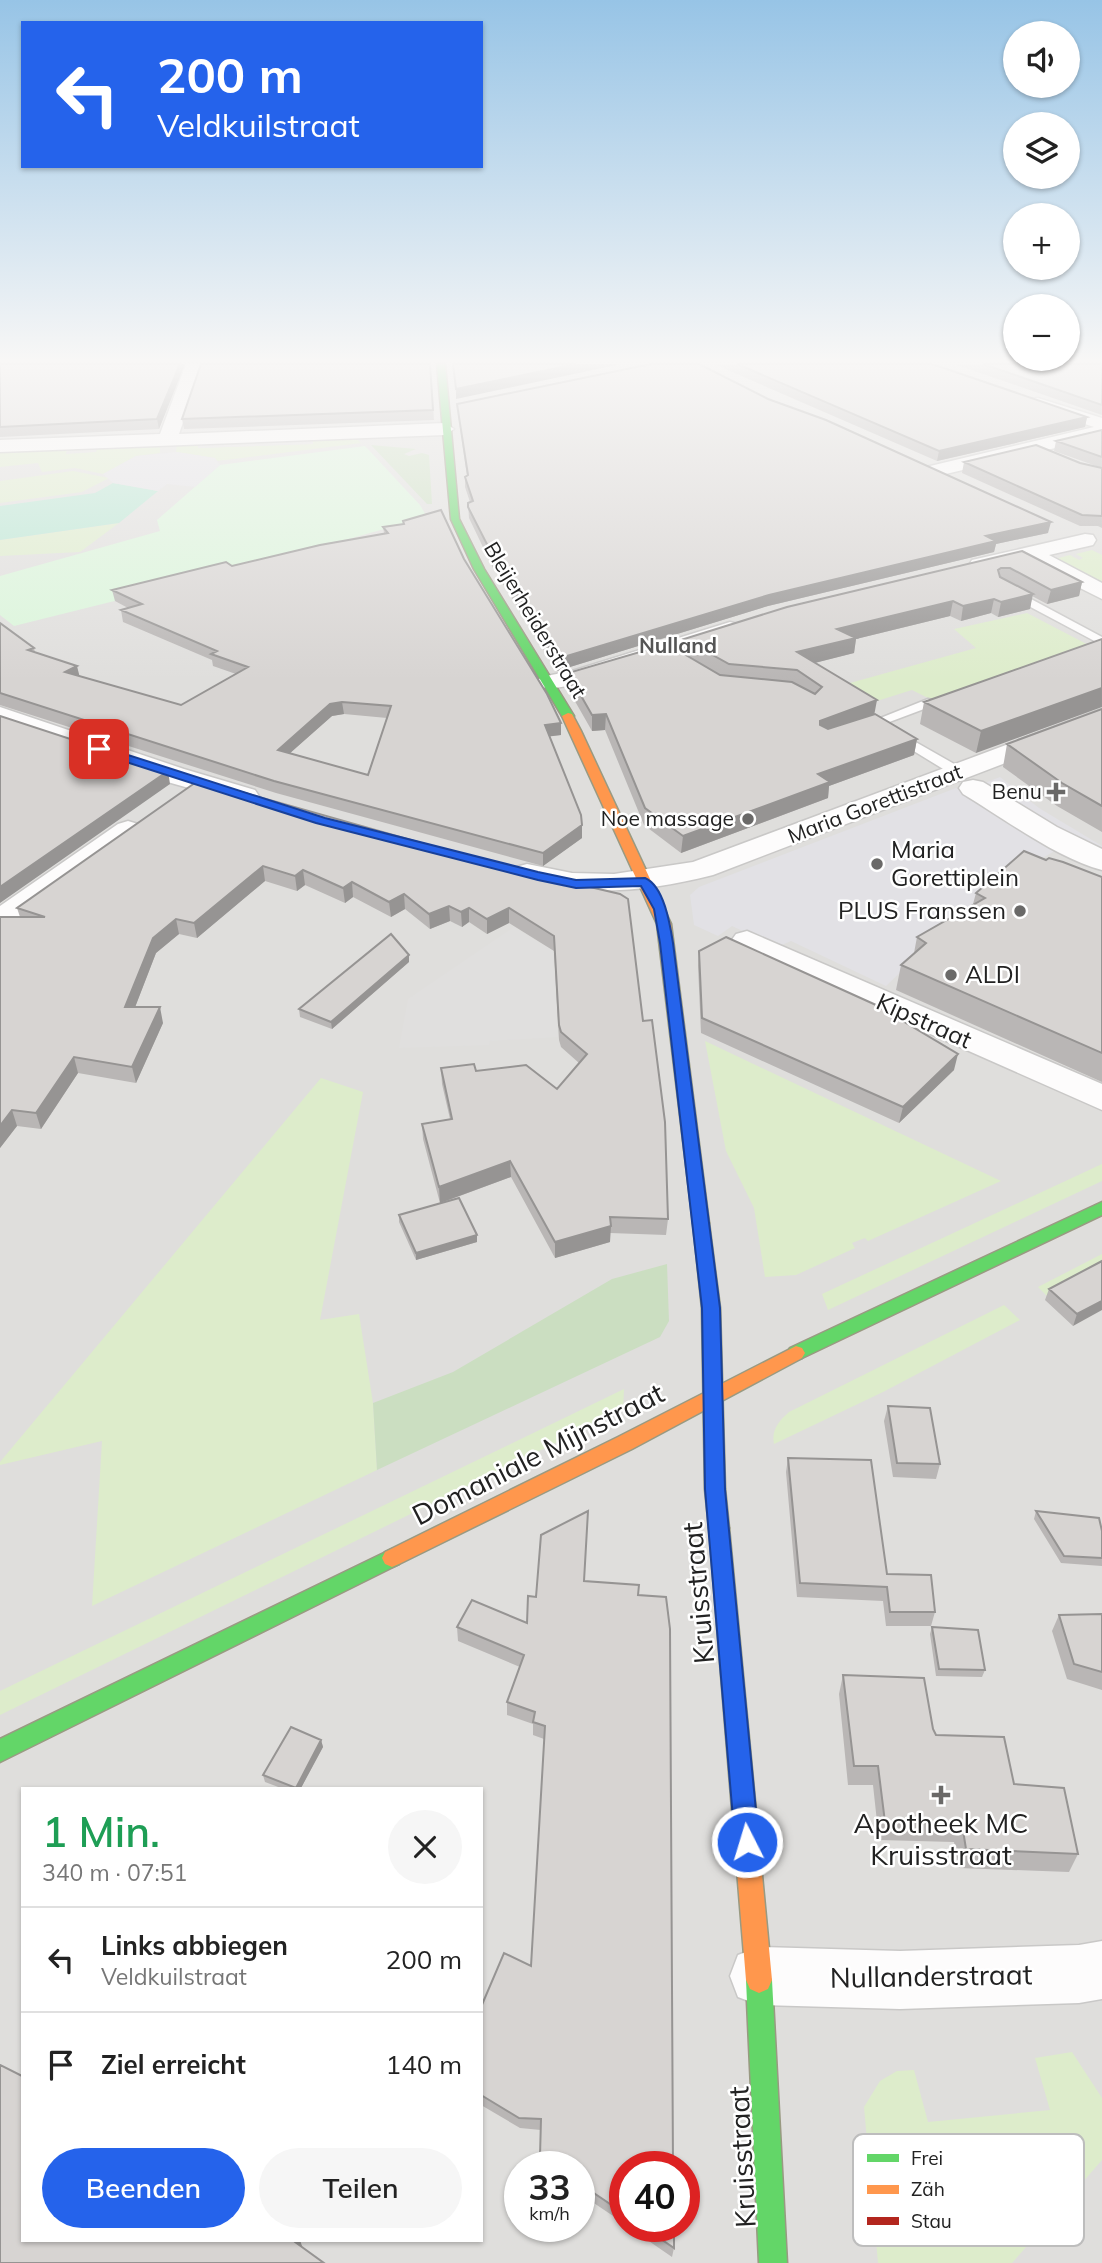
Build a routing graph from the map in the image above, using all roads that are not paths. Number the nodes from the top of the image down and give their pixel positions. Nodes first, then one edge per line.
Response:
1 (450, 470) edge
2 (931, 470) edge
3 (958, 482) edge
4 (1060, 528) dead end
5 (1094, 544) edge
6 (1030, 554) junction
7 (963, 569) edge
8 (1002, 587) edge
9 (1102, 592) edge
10 (752, 622) edge
11 (1102, 642) edge
12 (550, 682) junction
13 (928, 704) edge
14 (0, 715) edge
15 (1102, 717) edge
16 (966, 780) junction
17 (197, 782) junction
18 (268, 803) edge
19 (1102, 861) edge
20 (500, 867) edge
21 (645, 882) junction
22 (0, 920) edge
23 (747, 941) dead end
24 (1102, 1098) edge
25 (1102, 1208) edge
26 (712, 1394) junction
27 (0, 1751) edge
28 (1102, 1970) edge
29 (759, 1976) junction
30 (773, 2263) edge

1 - 12 street, Bleijerheiderstraat
2 - 3 street
4 - 5 street
5 - 6 street
6 - 7 street
6 - 9 street
8 - 11 lane
10 - 12 street
12 - 21 street, Bleijerheiderstraat
13 - 16 lane
14 - 17 street
15 - 16 street, Maria Gorettistraat
16 - 19 street
16 - 21 street, Maria Gorettistraat
17 - 18 street
17 - 22 street
20 - 21 street
21 - 26 street, Kruisstraat
23 - 24 street, Kipstraat
25 - 26 street, Domaniale Mijnstraat
26 - 27 street, Domaniale Mijnstraat
26 - 29 street, Kruisstraat
28 - 29 street, Nullanderstraat
29 - 30 street, Kruisstraat

